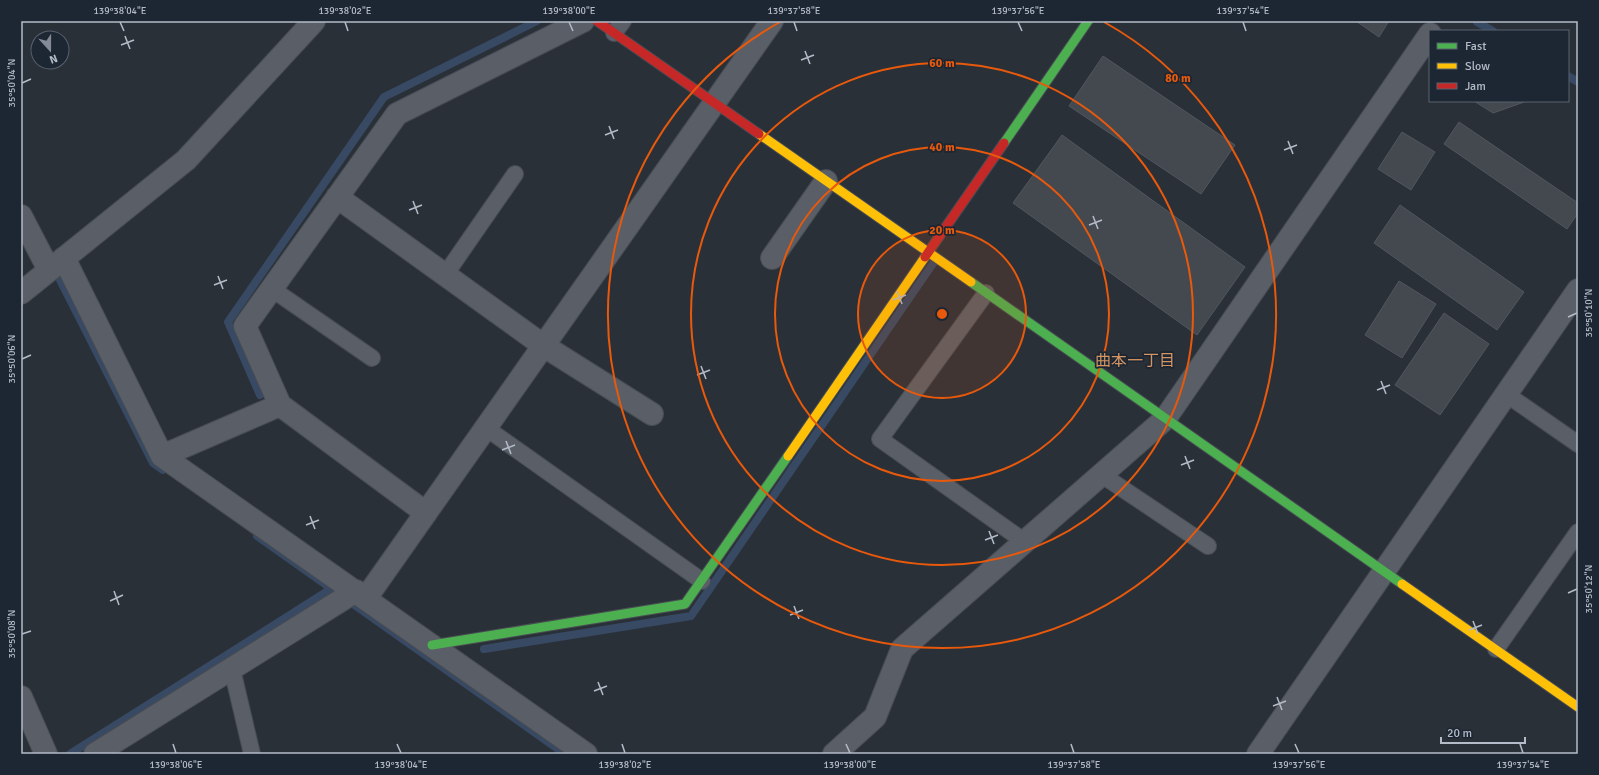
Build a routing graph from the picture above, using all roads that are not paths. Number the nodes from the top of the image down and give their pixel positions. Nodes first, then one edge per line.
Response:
1 (314, 21) edge
2 (583, 21) edge
3 (598, 21) edge
4 (772, 21) edge
5 (1088, 21) edge
6 (1439, 21) edge
7 (619, 27) edge
8 (1433, 30) edge
9 (1429, 35) edge
10 (715, 103) junction
11 (515, 174) dead end
12 (826, 181) junction
13 (337, 197) junction
14 (21, 216) edge
15 (928, 252) junction
16 (772, 258) dead end
17 (57, 264) junction
18 (445, 275) junction
19 (272, 289) junction
20 (1578, 290) edge
21 (21, 293) edge
22 (986, 293) junction
23 (544, 346) junction
24 (372, 358) dead end
25 (1506, 394) junction
26 (280, 406) junction
27 (652, 414) dead end
28 (1166, 419) junction
29 (486, 428) junction
30 (1578, 444) edge
31 (162, 456) junction
32 (1102, 475) junction
33 (426, 513) junction
34 (1578, 532) edge
35 (1025, 542) junction
36 (1208, 546) dead end
37 (1384, 571) junction
38 (702, 581) junction
39 (361, 594) junction
40 (432, 645) junction
41 (1496, 649) junction
42 (232, 669) junction
43 (21, 697) edge
44 (1578, 707) edge
45 (46, 754) edge
46 (95, 754) edge
47 (252, 754) edge
48 (586, 754) edge
49 (834, 754) edge
50 (1258, 754) edge

1 - 17 street
2 - 13 street
3 - 7 street
4 - 10 street
5 - 15 street
6 - 8 street
7 - 10 street
9 - 28 street
10 - 12 street
10 - 23 street
11 - 18 lane
12 - 15 street
12 - 16 street
13 - 18 street
13 - 19 street
14 - 17 street
15 - 22 street
15 - 38 street
17 - 21 street
17 - 31 street
18 - 23 street
19 - 24 lane
19 - 26 street
20 - 25 street
22 - 28 street
22 - 35 lane
23 - 27 street
23 - 29 street
25 - 30 lane
25 - 37 street
26 - 31 street
26 - 33 street
28 - 32 street
28 - 37 street
29 - 33 street
29 - 38 lane
31 - 39 street
32 - 35 street
32 - 36 lane
33 - 39 street
34 - 41 lane
35 - 49 street
37 - 41 street
37 - 50 street
38 - 40 street
39 - 40 street
39 - 42 street
40 - 48 street
41 - 44 street
42 - 46 street
42 - 47 lane
43 - 45 street

